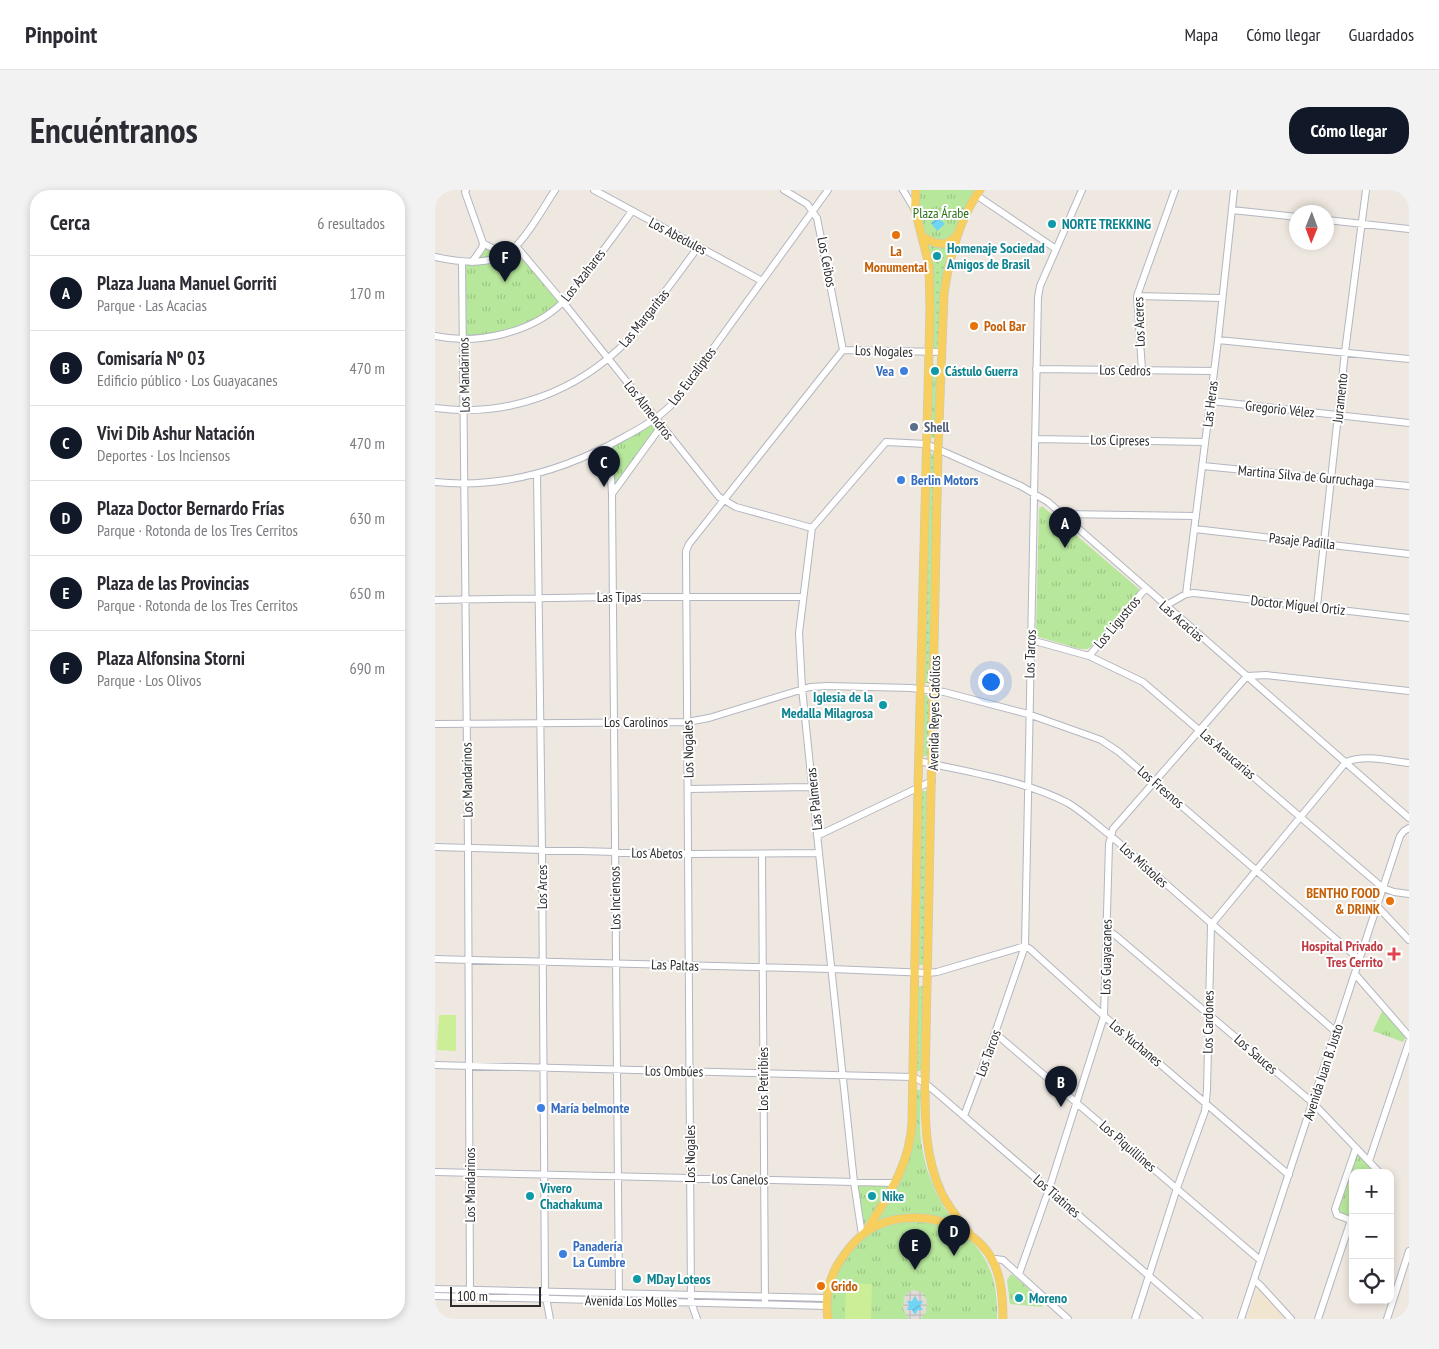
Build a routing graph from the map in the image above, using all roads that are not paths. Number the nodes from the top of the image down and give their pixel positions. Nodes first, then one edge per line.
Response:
1 (555, 190) edge
2 (595, 190) edge
3 (784, 190) edge
4 (828, 190) edge
5 (903, 190) edge
6 (916, 190) edge
7 (1081, 190) edge
8 (1175, 190) edge
9 (1234, 190) edge
10 (1366, 190) edge
11 (464, 191) edge
12 (978, 192) edge
13 (915, 210) junction
14 (1232, 210) junction
15 (632, 211) junction
16 (814, 211) junction
17 (1289, 216) edge
18 (1334, 221) edge
19 (1362, 224) junction
20 (1409, 229) edge
21 (957, 234) junction
22 (923, 236) junction
23 (483, 243) junction
24 (516, 246) junction
25 (698, 247) junction
26 (1056, 249) junction
27 (505, 253) junction
28 (435, 257) edge
29 (462, 262) junction
30 (472, 262) junction
31 (762, 281) junction
32 (1137, 296) junction
33 (1222, 298) junction
34 (563, 302) junction
35 (435, 336) edge
36 (464, 339) junction
37 (1218, 340) junction
38 (843, 350) junction
39 (929, 352) junction
40 (942, 352) junction
41 (1345, 352) junction
42 (608, 358) junction
43 (1409, 359) edge
44 (1037, 369) junction
45 (1142, 370) junction
46 (1214, 371) junction
47 (1211, 401) junction
48 (435, 408) edge
49 (464, 412) junction
50 (1338, 415) junction
51 (656, 418) junction
52 (1409, 423) edge
53 (662, 425) junction
54 (1036, 439) junction
55 (1205, 442) junction
56 (926, 444) junction
57 (609, 446) junction
58 (938, 450) junction
59 (1203, 466) junction
60 (537, 474) junction
61 (1331, 477) junction
62 (435, 482) edge
63 (465, 483) junction
64 (1409, 486) edge
65 (1034, 492) junction
66 (612, 494) junction
67 (723, 500) junction
68 (1062, 514) junction
69 (1196, 516) junction
70 (812, 528) junction
71 (1195, 529) junction
72 (1324, 543) junction
73 (1409, 554) edge
74 (1145, 589) junction
75 (1187, 594) junction
76 (613, 597) junction
77 (803, 597) junction
78 (539, 598) junction
79 (687, 598) junction
80 (466, 599) junction
81 (435, 600) edge
82 (1165, 606) junction
83 (1317, 606) junction
84 (1409, 618) edge
85 (1031, 640) junction
86 (1089, 656) junction
87 (1247, 676) junction
88 (802, 688) junction
89 (921, 689) junction
90 (934, 690) junction
91 (1409, 691) edge
92 (1029, 714) junction
93 (614, 722) junction
94 (687, 722) junction
95 (541, 723) junction
96 (435, 724) edge
97 (466, 724) junction
98 (1200, 730) junction
99 (919, 761) junction
100 (1346, 762) junction
101 (933, 764) junction
102 (1409, 764) edge
103 (932, 781) junction
104 (1155, 782) junction
105 (1027, 786) junction
106 (918, 787) junction
107 (812, 788) junction
108 (688, 789) junction
109 (1300, 818) junction
110 (1409, 818) edge
111 (1409, 828) edge
112 (817, 836) junction
113 (1111, 836) junction
114 (435, 847) edge
115 (468, 848) junction
116 (542, 850) junction
117 (615, 852) junction
118 (819, 853) junction
119 (689, 854) junction
120 (762, 854) junction
121 (1256, 870) junction
122 (1383, 888) junction
123 (1409, 894) edge
124 (1377, 906) junction
125 (1211, 925) junction
126 (1107, 930) junction
127 (1409, 940) edge
128 (1025, 946) junction
129 (435, 959) edge
130 (468, 960) junction
131 (1360, 960) junction
132 (543, 961) junction
133 (616, 963) junction
134 (689, 966) junction
135 (763, 967) junction
136 (832, 969) junction
137 (915, 973) junction
138 (928, 973) junction
139 (1355, 974) junction
140 (1209, 1013) junction
141 (1104, 1016) junction
142 (1336, 1032) junction
143 (995, 1033) junction
144 (1409, 1036) edge
145 (1409, 1042) edge
146 (435, 1065) edge
147 (469, 1066) junction
148 (543, 1068) junction
149 (616, 1070) junction
150 (690, 1071) junction
151 (764, 1072) junction
152 (843, 1075) junction
153 (913, 1077) junction
154 (925, 1083) junction
155 (1076, 1101) junction
156 (1206, 1103) junction
157 (1313, 1103) junction
158 (964, 1116) junction
159 (1356, 1148) junction
160 (1369, 1161) junction
161 (1376, 1169) edge
162 (435, 1172) edge
163 (470, 1173) junction
164 (543, 1175) junction
165 (1289, 1175) junction
166 (618, 1176) junction
167 (691, 1178) junction
168 (763, 1179) junction
169 (854, 1182) junction
170 (896, 1183) junction
171 (1177, 1188) junction
172 (1049, 1189) junction
173 (1349, 1219) edge
174 (1349, 1229) edge
175 (969, 1232) junction
176 (863, 1234) junction
177 (1409, 1251) edge
178 (1260, 1260) junction
179 (992, 1261) junction
180 (1019, 1274) junction
181 (1149, 1277) junction
182 (1254, 1280) junction
183 (435, 1289) edge
184 (470, 1293) junction
185 (435, 1296) edge
186 (545, 1296) junction
187 (619, 1297) junction
188 (691, 1298) junction
189 (765, 1300) junction
190 (826, 1302) junction
191 (550, 1319) edge
192 (697, 1319) edge
193 (828, 1319) edge
194 (1003, 1319) edge
195 (1068, 1319) edge
196 (1135, 1319) edge
197 (1199, 1319) edge
198 (1241, 1319) edge
199 (1291, 1319) edge
200 (1318, 1319) edge
201 (1387, 1319) edge

1 - 24 street
2 - 15 street, Los Abedules
3 - 16 street
4 - 16 street, Los Eucaliptos
5 - 13 street
6 - 13 main road, Avenida Reyes Católicos
7 - 26 street, Los Tarcos
8 - 32 street, Los Aceres
9 - 14 street, Las Heras
10 - 19 street, Juramento
11 - 23 street
12 - 21 main road, Avenida Reyes Católicos
12 - 26 street
13 - 22 main road, Avenida Reyes Católicos
14 - 17 street
14 - 33 street, Las Heras
15 - 25 street, Los Abedules
15 - 34 street, Los Azahares
16 - 31 street, Los Eucaliptos
16 - 38 street, Los Ceibos
18 - 19 street
19 - 20 street
19 - 41 street, Juramento
21 - 22 main road
21 - 40 main road, Avenida Reyes Católicos
22 - 39 main road, Avenida Reyes Católicos
23 - 27 street
23 - 30 street
24 - 27 street
24 - 34 street, Los Almendros
25 - 31 street, Los Abedules
25 - 42 street, Las Margaritas
26 - 44 street, Los Tarcos
27 - 30 street
28 - 29 street
29 - 30 street
29 - 36 street, Los Mandarinos
31 - 51 street, Los Eucaliptos
32 - 33 street
32 - 45 street, Los Aceres
33 - 37 street, Las Heras
34 - 36 street, Los Azahares
34 - 42 street, Los Almendros
35 - 36 street, Los Azahares
36 - 49 street, Los Mandarinos
37 - 41 street
37 - 46 street, Las Heras
38 - 39 street, Los Nogales
38 - 67 street, Los Nogales
39 - 40 street, Los Nogales
39 - 56 main road, Avenida Reyes Católicos
40 - 58 main road, Avenida Reyes Católicos
41 - 43 street
41 - 50 street, Juramento
42 - 49 street, Las Margaritas
42 - 51 street, Los Almendros
44 - 45 street, Los Cedros
44 - 54 street, Los Tarcos
45 - 46 street, Los Cedros
46 - 47 street, Las Heras
47 - 50 street, Gregorio Vélez
47 - 55 street, Las Heras
48 - 49 street, Las Margaritas
49 - 63 street, Los Mandarinos
50 - 52 street, Gregorio Vélez
50 - 61 street, Juramento
51 - 53 street, Los Almendros
51 - 57 street, Los Eucaliptos
53 - 66 street
53 - 67 street, Los Almendros
54 - 55 street, Los Cipreses
54 - 65 street, Los Tarcos
55 - 59 street, Las Heras
56 - 58 street
56 - 70 street
56 - 89 main road, Avenida Reyes Católicos
57 - 60 street, Los Eucaliptos
57 - 66 street, Los Inciensos
58 - 65 street, Las Acacias
58 - 90 main road, Avenida Reyes Católicos
59 - 61 street, Martina Silva de Gurruchaga
59 - 69 street, Las Heras
60 - 63 street, Los Eucaliptos
60 - 78 street, Los Arces
61 - 64 street, Martina Silva de Gurruchaga
61 - 72 street, Juramento
62 - 63 street, Los Eucaliptos
63 - 80 street, Los Mandarinos
65 - 68 street, Las Acacias
65 - 85 street, Los Tarcos
66 - 76 street, Los Inciensos
67 - 70 street, Los Almendros
67 - 79 street, Los Nogales
68 - 69 street
68 - 74 street, Las Acacias
69 - 71 street, Las Heras
70 - 77 street, Las Palmeras
71 - 72 street, Pasaje Padilla
71 - 75 street, Las Heras
72 - 73 street, Pasaje Padilla
72 - 83 street, Juramento
74 - 82 street, Las Acacias
74 - 86 street, Los Ligustros
75 - 82 street
75 - 83 street, Doctor Miguel Ortiz
76 - 78 street, Las Tipas
76 - 79 street, Las Tipas
76 - 93 street, Los Inciensos
77 - 79 street, Las Tipas
77 - 88 street, Las Palmeras
78 - 80 street, Las Tipas
78 - 95 street, Los Arces
79 - 94 street, Los Nogales
80 - 81 street, Las Tipas
80 - 97 street, Los Mandarinos
82 - 87 street, Las Acacias
83 - 84 street, Doctor Miguel Ortiz
85 - 86 street, Las Araucarias
85 - 92 street, Los Tarcos
86 - 98 street, Las Araucarias
87 - 91 street
87 - 98 street
87 - 100 street, Las Acacias
88 - 89 street, Los Carolinos
88 - 94 street, Los Carolinos
88 - 107 street, Las Palmeras
89 - 90 street, Los Fresnos
89 - 99 main road, Avenida Reyes Católicos
90 - 92 street, Los Fresnos
90 - 101 main road, Avenida Reyes Católicos
92 - 104 street, Los Fresnos
92 - 105 street, Los Tarcos
93 - 94 street, Los Carolinos
93 - 95 street, Los Carolinos
93 - 117 street, Los Inciensos
94 - 108 street, Los Nogales
95 - 97 street, Los Carolinos
95 - 116 street, Los Arces
96 - 97 street, Los Carolinos
97 - 115 street, Los Mandarinos
98 - 104 street
98 - 109 street, Las Araucarias
99 - 101 street, Los Mistoles
99 - 106 main road, Avenida Reyes Católicos
100 - 102 street
100 - 109 street
100 - 110 street, Las Acacias
101 - 103 main road, Avenida Reyes Católicos
101 - 105 street, Los Mistoles
103 - 106 street
103 - 138 main road, Avenida Reyes Católicos
104 - 113 street
104 - 121 street, Los Fresnos
105 - 113 street, Los Mistoles
105 - 128 street, Los Tarcos
106 - 112 street
106 - 137 main road, Avenida Reyes Católicos
107 - 108 street
107 - 112 street, Las Palmeras
108 - 119 street, Los Nogales
109 - 121 street
109 - 122 street, Las Araucarias
111 - 122 street, Avenida Juan B. Justo
112 - 118 street, Las Palmeras
113 - 125 street, Los Mistoles
113 - 126 street, Los Guayacanes
114 - 115 street, Los Abetos
115 - 116 street, Los Abetos
115 - 130 street, Los Mandarinos
116 - 117 street, Los Abetos
116 - 132 street, Los Arces
117 - 119 street, Los Abetos
117 - 133 street, Los Inciensos
118 - 120 street, Los Abetos
118 - 136 street, Las Palmeras
119 - 120 street, Los Abetos
119 - 134 street, Los Nogales
120 - 135 street, Los Petiribíes
121 - 125 street
121 - 131 street, Los Fresnos
122 - 123 street, Las Araucarias
122 - 124 street, Avenida Juan B. Justo
124 - 127 street
124 - 131 street, Avenida Juan B. Justo
125 - 140 street, Los Cardones
125 - 142 street, Los Mistoles
126 - 140 street, Los Sauces
126 - 141 street, Los Guayacanes
128 - 138 street
128 - 141 street, Los Yuchanes
128 - 143 street, Los Tarcos
129 - 130 street, Las Paltas
130 - 132 street, Las Paltas
130 - 147 street, Los Mandarinos
131 - 139 street, Avenida Juan B. Justo
132 - 133 street, Las Paltas
132 - 148 street, Los Arces
133 - 134 street, Las Paltas
133 - 149 street, Los Inciensos
134 - 135 street, Las Paltas
134 - 150 street, Los Nogales
135 - 136 street, Las Paltas
135 - 151 street, Los Petiribíes
136 - 137 street, Las Paltas
136 - 152 street, Las Palmeras
137 - 138 street
137 - 153 main road, Avenida Reyes Católicos
138 - 154 main road, Avenida Reyes Católicos
139 - 142 street, Avenida Juan B. Justo
139 - 144 street
140 - 156 street, Los Cardones
140 - 157 street, Los Sauces
141 - 155 street, Los Guayacanes
141 - 156 street, Los Yuchanes
142 - 157 street, Avenida Juan B. Justo
143 - 155 street, Los Piquillines
143 - 158 street, Los Tarcos
145 - 160 street
146 - 147 street, Los Ombúes
147 - 148 street, Los Ombúes
147 - 163 street, Los Mandarinos
148 - 149 street, Los Ombúes
148 - 164 street, Los Arces
149 - 150 street, Los Ombúes
149 - 166 street, Los Inciensos
150 - 151 street, Los Ombúes
150 - 167 street, Los Nogales
151 - 152 street, Los Ombúes
151 - 168 street, Los Petiribíes
152 - 153 street, Los Ombúes
152 - 169 street, Las Palmeras
153 - 154 street, Los Tiatines
153 - 170 main road, Avenida Reyes Católicos
154 - 158 street, Los Tiatines
154 - 175 main road, Avenida Reyes Católicos
155 - 171 street, Los Piquillines
155 - 172 street, Los Guayacanes
156 - 165 street, Los Yuchanes
156 - 171 street, Los Cardones
157 - 159 street, Los Sauces
157 - 165 street, Avenida Juan B. Justo
158 - 172 street, Los Tiatines
159 - 160 street, Los Sauces
159 - 173 street
160 - 161 street, Los Sauces
162 - 163 street, Los Canelos
163 - 164 street, Los Canelos
163 - 184 street, Los Mandarinos
164 - 166 street, Los Canelos
164 - 186 street, Los Arces
165 - 178 street, Avenida Juan B. Justo
166 - 167 street, Los Canelos
166 - 187 street, Los Inciensos
167 - 168 street, Los Canelos
167 - 188 street, Los Nogales
168 - 169 street, Los Canelos
168 - 189 street, Los Petiribíes
169 - 170 street, Los Canelos
169 - 176 street, Las Palmeras
170 - 176 main road, Avenida Reyes Católicos
171 - 178 street, Los Piquillines
171 - 181 street, Los Cardones
172 - 180 street, Los Guayacanes
172 - 181 street, Los Tiatines
174 - 200 street
175 - 176 main road
175 - 179 main road, Avenida Reyes Católicos
176 - 190 main road
177 - 201 street
178 - 182 street, Avenida Juan B. Justo
179 - 180 street
179 - 194 main road, Avenida Reyes Católicos
180 - 195 street
181 - 196 street, Los Cardones
181 - 197 street, Los Tiatines
182 - 198 street, Avenida Juan B. Justo
182 - 199 street
183 - 184 street, Avenida Los Molles
184 - 185 street, Avenida Los Molles
184 - 186 street, Avenida Los Molles
186 - 187 street, Avenida Los Molles
186 - 191 street, Los Arces
187 - 188 street, Avenida Los Molles
188 - 189 street, Avenida Los Molles
188 - 192 street, Los Nogales
189 - 190 street, Avenida Los Molles
190 - 193 main road

